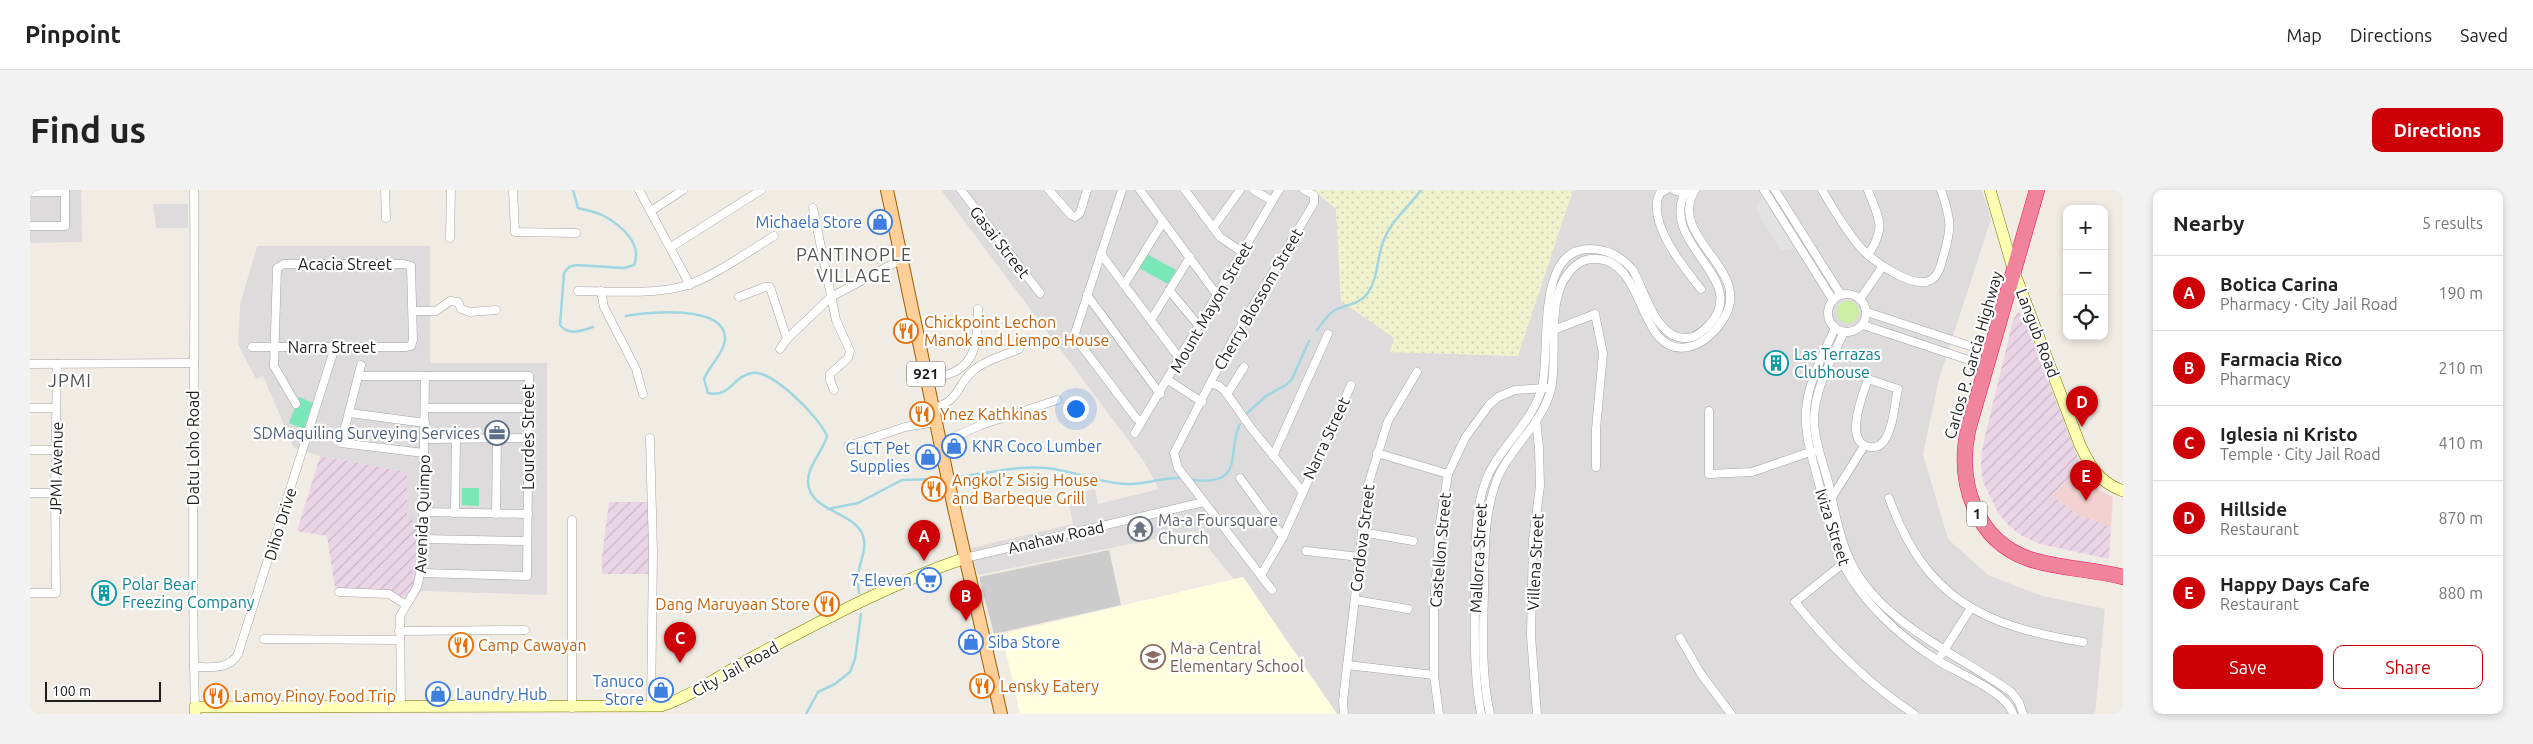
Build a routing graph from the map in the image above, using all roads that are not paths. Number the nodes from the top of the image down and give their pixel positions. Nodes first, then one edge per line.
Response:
1 (194, 190) edge
2 (385, 190) edge
3 (451, 190) edge
4 (513, 190) edge
5 (639, 190) edge
6 (683, 190) edge
7 (762, 190) edge
8 (887, 190) edge
9 (961, 190) edge
10 (1049, 190) edge
11 (1087, 190) edge
12 (1122, 190) edge
13 (1140, 190) edge
14 (1185, 190) edge
15 (1240, 190) edge
16 (1254, 190) edge
17 (1279, 190) edge
18 (1304, 190) edge
19 (1666, 190) edge
20 (1674, 190) edge
21 (1764, 190) edge
22 (1775, 190) edge
23 (1822, 190) edge
24 (1868, 190) edge
25 (1941, 190) edge
26 (1990, 190) edge
27 (2037, 190) edge
28 (65, 191) edge
29 (30, 192) edge
30 (752, 192) edge
31 (1689, 192) edge
32 (1272, 201) junction
33 (814, 208) dead end
34 (1786, 208) junction
35 (651, 211) junction
36 (1778, 213) junction
37 (386, 218) dead end
38 (1163, 222) junction
39 (30, 226) edge
40 (1213, 228) junction
41 (576, 234) dead end
42 (774, 236) dead end
43 (450, 238) dead end
44 (671, 247) junction
45 (1582, 249) junction
46 (1242, 252) junction
47 (1100, 254) junction
48 (1868, 256) junction
49 (1190, 257) junction
50 (902, 259) junction
51 (1586, 260) junction
52 (1882, 266) junction
53 (2014, 272) junction
54 (690, 285) junction
55 (1124, 285) junction
56 (1701, 289) dead end
57 (1169, 290) junction
58 (578, 291) dead end
59 (601, 291) junction
60 (1040, 293) dead end
61 (1087, 295) junction
62 (1217, 295) junction
63 (1841, 295) junction
64 (739, 297) dead end
65 (831, 297) junction
66 (1860, 298) junction
67 (1833, 300) junction
68 (978, 309) dead end
69 (496, 310) dead end
70 (413, 312) junction
71 (1866, 312) junction
72 (1151, 320) junction
73 (1901, 323) junction
74 (1862, 325) junction
75 (1199, 326) junction
76 (1835, 328) junction
77 (1924, 331) junction
78 (1550, 332) junction
79 (1844, 332) junction
80 (1328, 334) dead end
81 (1897, 335) junction
82 (787, 339) junction
83 (1920, 343) junction
84 (252, 347) dead end
85 (275, 347) junction
86 (335, 347) junction
87 (780, 349) dead end
88 (1019, 349) dead end
89 (1180, 360) junction
90 (1989, 360) junction
91 (194, 363) junction
92 (30, 364) edge
93 (57, 364) junction
94 (361, 365) dead end
95 (1244, 367) dead end
96 (1417, 372) dead end
97 (359, 376) junction
98 (425, 376) junction
99 (927, 380) junction
100 (1168, 380) junction
101 (1211, 383) junction
102 (1350, 386) dead end
103 (1542, 388) junction
104 (1551, 388) junction
105 (834, 390) dead end
106 (643, 394) dead end
107 (1160, 394) junction
108 (1227, 394) junction
109 (1056, 400) dead end
110 (1202, 402) junction
111 (296, 404) dead end
112 (30, 408) edge
113 (56, 408) junction
114 (425, 408) junction
115 (528, 408) junction
116 (933, 408) junction
117 (1533, 409) junction
118 (1709, 411) dead end
119 (350, 413) junction
120 (1141, 421) junction
121 (1536, 421) junction
122 (936, 422) junction
123 (424, 423) junction
124 (1136, 433) dead end
125 (456, 438) junction
126 (497, 438) junction
127 (528, 438) junction
128 (650, 438) dead end
129 (424, 439) junction
130 (940, 444) junction
131 (848, 446) dead end
132 (1864, 446) junction
133 (1820, 449) junction
134 (30, 450) edge
135 (55, 450) junction
136 (1810, 452) junction
137 (424, 453) junction
138 (1377, 453) junction
139 (1273, 456) junction
140 (1596, 466) dead end
141 (1448, 474) junction
142 (1240, 478) dead end
143 (1302, 491) junction
144 (2123, 491) edge
145 (55, 492) junction
146 (30, 493) edge
147 (1832, 498) junction
148 (1889, 498) dead end
149 (1204, 502) junction
150 (1825, 506) junction
151 (423, 512) junction
152 (455, 513) junction
153 (496, 514) junction
154 (528, 514) junction
155 (572, 520) dead end
156 (1362, 532) junction
157 (1283, 537) junction
158 (423, 539) junction
159 (527, 541) junction
160 (1413, 541) dead end
161 (1306, 551) dead end
162 (1360, 557) junction
163 (965, 558) junction
164 (1846, 561) junction
165 (422, 573) junction
166 (1261, 575) junction
167 (2123, 577) edge
168 (1272, 590) dead end
169 (339, 592) dead end
170 (30, 593) edge
171 (1354, 600) junction
172 (406, 605) junction
173 (1971, 608) junction
174 (1408, 609) dead end
175 (524, 630) dead end
176 (399, 631) junction
177 (1680, 638) dead end
178 (264, 639) dead end
179 (399, 640) junction
180 (2083, 642) dead end
181 (1943, 651) junction
182 (1937, 660) junction
183 (1347, 665) junction
184 (194, 668) junction
185 (1434, 674) junction
186 (401, 708) junction
187 (572, 708) junction
188 (658, 709) edge
189 (195, 710) edge
190 (364, 711) edge
191 (531, 711) edge
192 (1001, 714) edge
193 (1344, 714) edge
194 (1439, 714) edge
195 (1481, 714) edge
196 (1490, 714) edge
197 (1538, 714) edge
198 (1732, 714) edge
199 (1914, 714) edge
200 (2012, 714) edge
201 (2023, 714) edge

1 - 91 street, Datu Loho Road
2 - 37 street
3 - 43 street
4 - 41 street
5 - 35 street
6 - 35 street
7 - 30 street
8 - 50 main road, 921
9 - 60 street, Gasai Street
10 - 11 street
12 - 47 street
13 - 38 street
14 - 40 street
15 - 40 street
16 - 32 street
17 - 32 street, Mount Mayon Street
18 - 101 street, Cherry Blossom Street
19 - 56 street
20 - 31 street
21 - 36 street
22 - 34 street
23 - 48 street
24 - 48 street
25 - 52 street
26 - 53 street, Langub Road
27 - 53 highway, Carlos P. Garcia Highway / 1
28 - 29 street
28 - 39 street
30 - 44 street
31 - 45 street
31 - 51 street
32 - 46 street, Mount Mayon Street
33 - 65 street
34 - 36 street
34 - 63 street
35 - 44 street
36 - 67 street
38 - 49 street
38 - 55 street
40 - 46 street
42 - 54 street
44 - 54 street
45 - 51 street
45 - 78 street, Mallorca Street
46 - 62 street, Mount Mayon Street
47 - 55 street
47 - 61 street
48 - 52 street
49 - 57 street
49 - 62 street
50 - 65 street
50 - 99 main road, 921
51 - 78 street, Mallorca Street
52 - 66 street
53 - 90 highway, Carlos P. Garcia Highway / 1
53 - 144 street, Langub Road
54 - 59 street
55 - 72 street
57 - 72 street
57 - 75 street
58 - 59 street
59 - 106 street
61 - 107 street
61 - 120 street
62 - 75 street, Mount Mayon Street
63 - 66 street
63 - 67 street
64 - 82 street
65 - 82 street
65 - 105 street
66 - 71 street
67 - 76 street
68 - 99 street
69 - 70 street
70 - 85 street, Acacia Street
70 - 86 street, Narra Street
71 - 73 street
71 - 74 street
72 - 89 street
73 - 77 street
73 - 81 street
74 - 79 street
74 - 81 street
75 - 89 street, Mount Mayon Street
76 - 79 street
76 - 136 street, Iviza Street
77 - 83 street
77 - 90 street
78 - 103 street, Mallorca Street
78 - 104 street, Mallorca Street
78 - 140 street
79 - 133 street, Iviza Street
80 - 139 street
81 - 83 street
82 - 87 street
83 - 90 street
84 - 85 street, Narra Street
85 - 86 street, Narra Street
85 - 111 street
86 - 184 street, Diho Drive
88 - 116 street
89 - 100 street, Mount Mayon Street
90 - 167 highway, Carlos P. Garcia Highway / 1
91 - 93 street
91 - 184 street, Datu Loho Road
92 - 93 street
93 - 113 street, JPMI Avenue
94 - 97 street
95 - 108 street
96 - 138 street, Cordova Street
97 - 98 street, Lourdes Street
97 - 119 street
98 - 114 street, Avenida Quimpo
98 - 115 street, Lourdes Street
99 - 116 main road, 921
100 - 107 street, Mount Mayon Street
100 - 110 street
101 - 108 street
101 - 110 street, Cherry Blossom Street
102 - 143 street, Narra Street
103 - 104 street, Castellon Street
103 - 117 street, Mallorca Street
103 - 141 street, Castellon Street
104 - 121 street, Mallorca Street
107 - 120 street, Mount Mayon Street
108 - 139 street
109 - 130 street
110 - 149 street, Cherry Blossom Street
112 - 113 street
113 - 135 street, JPMI Avenue
114 - 115 street
114 - 123 street, Avenida Quimpo
115 - 127 street, Lourdes Street
116 - 122 main road, 921
117 - 121 street, Villena Street
117 - 195 street, Mallorca Street
118 - 136 street
119 - 123 street
119 - 137 street
120 - 124 street, Mount Mayon Street
121 - 196 street, Mallorca Street
121 - 197 street, Villena Street
122 - 130 main road, 921
122 - 131 street
123 - 129 street, Avenida Quimpo
125 - 126 street
125 - 129 street
125 - 152 street
126 - 127 street
126 - 153 street
127 - 154 street, Lourdes Street
128 - 188 street
129 - 137 street, Avenida Quimpo
130 - 163 main road, 921
132 - 132 street
132 - 147 street
133 - 136 street
133 - 147 street, Iviza Street
134 - 135 street
135 - 145 street, JPMI Avenue
136 - 150 street, Iviza Street
137 - 151 street, Avenida Quimpo
138 - 141 street
138 - 156 street, Cordova Street
139 - 143 street
141 - 185 street, Castellon Street
142 - 157 street
143 - 157 street, Narra Street
145 - 146 street
145 - 170 street, JPMI Avenue
147 - 150 street
147 - 164 street, Iviza Street
148 - 173 street
149 - 163 street, Anahaw Road
149 - 166 street
150 - 164 street, Iviza Street
151 - 152 street
151 - 158 street, Avenida Quimpo
152 - 153 street
153 - 154 street
154 - 159 street, Lourdes Street
155 - 187 street
156 - 160 street
156 - 162 street, Cordova Street
157 - 166 street, Narra Street
158 - 159 street
158 - 165 street, Avenida Quimpo
159 - 165 street, Lourdes Street
161 - 162 street
162 - 171 street, Cordova Street
163 - 188 street, City Jail Road
163 - 192 main road, 921
164 - 181 street, Iviza Street
164 - 182 street, Iviza Street
164 - 199 street
165 - 172 street, Avenida Quimpo
166 - 168 street
169 - 172 street
171 - 174 street
171 - 183 street, Cordova Street
172 - 176 street, Avenida Quimpo
173 - 180 street
173 - 181 street
175 - 176 street
176 - 179 street, Avenida Quimpo
177 - 198 street
178 - 179 street
179 - 186 street, Avenida Quimpo
181 - 182 street
181 - 201 street, Iviza Street
182 - 200 street, Iviza Street
183 - 185 street
183 - 193 street, Cordova Street
184 - 189 street, Datu Loho Road
185 - 194 street, Castellon Street
186 - 190 street, City Jail Road
186 - 191 street, City Jail Road
187 - 188 street, City Jail Road
187 - 191 street, City Jail Road
189 - 190 street, City Jail Road

